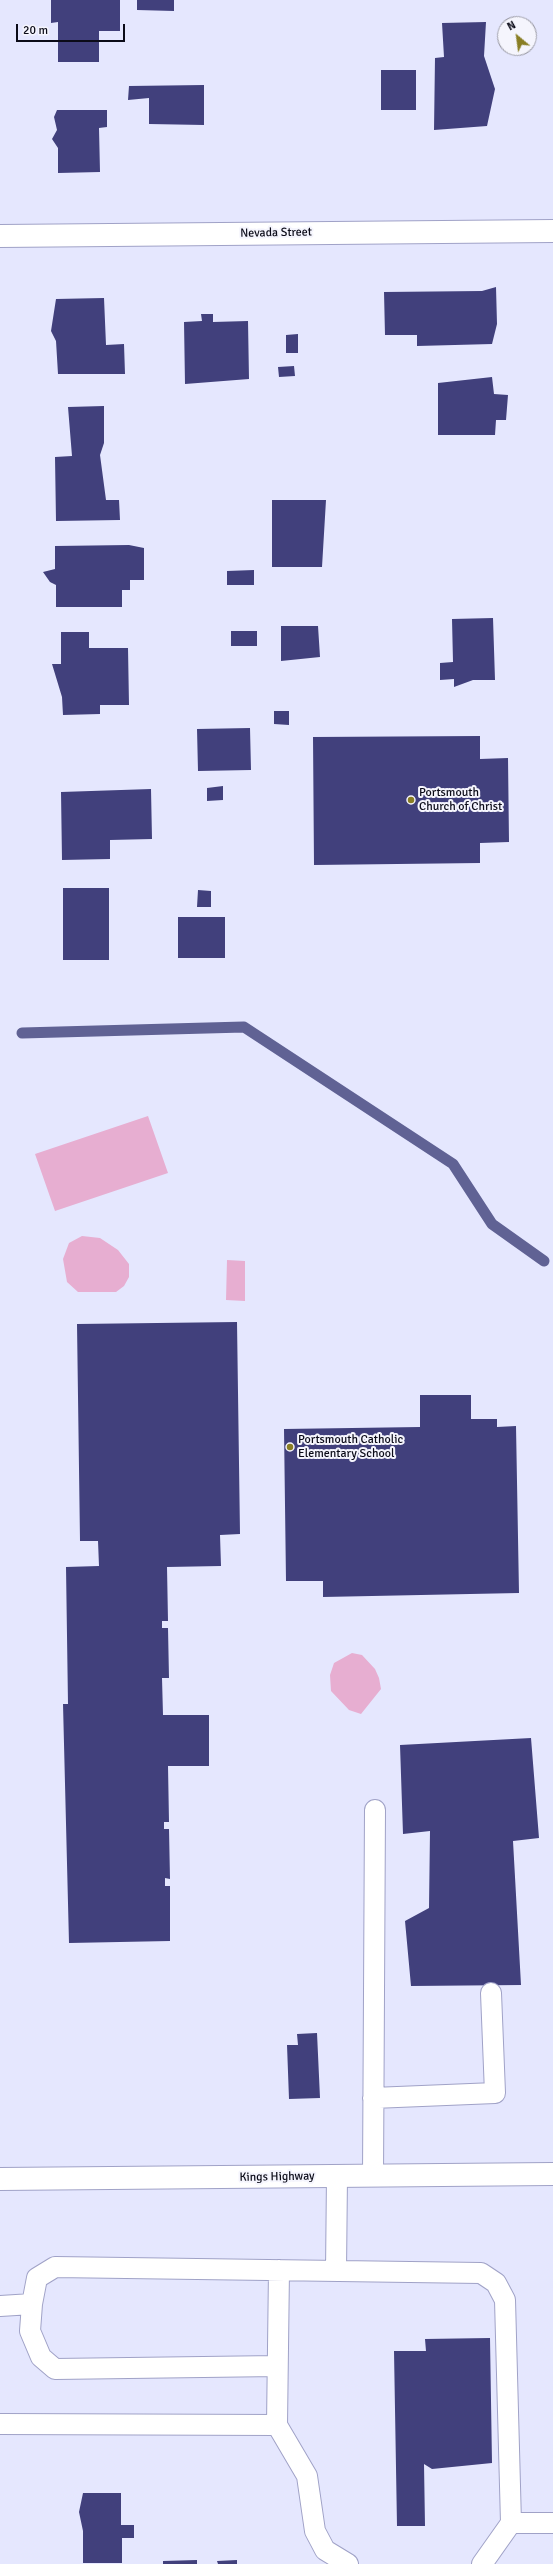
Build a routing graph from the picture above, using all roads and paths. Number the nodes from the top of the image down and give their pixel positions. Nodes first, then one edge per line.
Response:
1 (553, 231) edge
2 (0, 236) edge
3 (375, 1810) dead end
4 (491, 1993) dead end
5 (373, 2098) junction
6 (553, 2174) edge
7 (337, 2176) junction
8 (373, 2176) junction
9 (0, 2179) edge
10 (279, 2270) junction
11 (336, 2271) junction
12 (32, 2304) junction
13 (0, 2306) edge
14 (277, 2366) junction
15 (0, 2424) edge
16 (277, 2425) junction
17 (511, 2523) junction
18 (553, 2523) edge
19 (348, 2564) edge
20 (482, 2564) edge

1 - 2 street, Nevada Street
3 - 5 lane
4 - 5 lane
5 - 8 lane
6 - 8 street, Kings Highway
7 - 8 street, Kings Highway
7 - 9 street, Kings Highway
7 - 11 lane
10 - 11 lane
10 - 12 lane
10 - 14 lane
11 - 17 lane
12 - 13 lane
12 - 14 lane
14 - 16 lane
15 - 16 lane
16 - 19 lane
17 - 18 lane
17 - 20 lane

